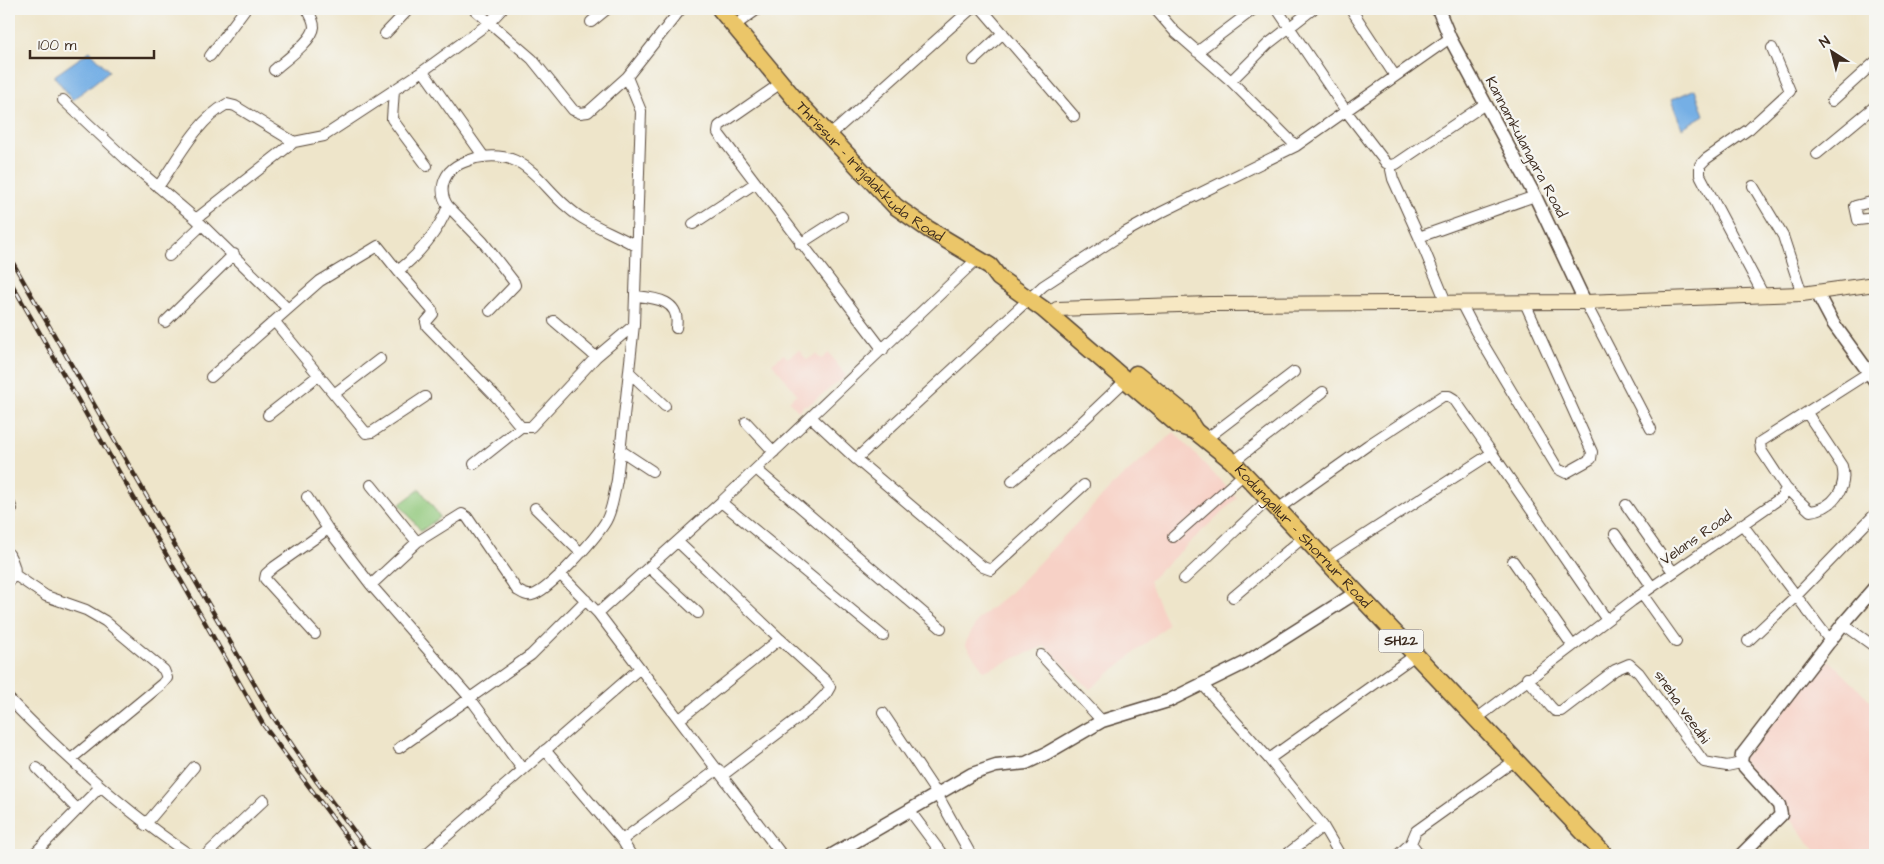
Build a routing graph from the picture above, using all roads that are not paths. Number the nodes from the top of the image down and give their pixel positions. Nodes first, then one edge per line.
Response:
1 (245, 9) edge
2 (307, 9) edge
3 (408, 9) edge
4 (474, 9) edge
5 (502, 9) edge
6 (607, 9) edge
7 (681, 9) edge
8 (720, 9) edge
9 (758, 9) edge
10 (971, 9) edge
11 (982, 9) edge
12 (1154, 9) edge
13 (1254, 9) edge
14 (1277, 9) edge
15 (1313, 9) edge
16 (1352, 9) edge
17 (1438, 9) edge
18 (591, 22) dead end
19 (489, 23) junction
20 (734, 26) junction
21 (1290, 27) junction
22 (385, 34) dead end
23 (1003, 34) junction
24 (1450, 38) junction
25 (1772, 48) dead end
26 (1197, 52) junction
27 (210, 56) dead end
28 (974, 60) dead end
29 (1875, 62) edge
30 (274, 70) dead end
31 (424, 71) junction
32 (1394, 76) junction
33 (628, 77) junction
34 (1230, 81) junction
35 (781, 83) junction
36 (394, 90) junction
37 (63, 100) dead end
38 (1832, 101) dead end
39 (1485, 104) junction
40 (1875, 106) edge
41 (1346, 111) junction
42 (1074, 116) dead end
43 (828, 136) junction
44 (294, 142) junction
45 (1296, 146) junction
46 (1817, 154) dead end
47 (484, 157) junction
48 (1390, 165) junction
49 (427, 166) dead end
50 (754, 184) junction
51 (1753, 186) dead end
52 (158, 187) junction
53 (1535, 196) junction
54 (1875, 201) edge
55 (448, 206) junction
56 (842, 217) dead end
57 (1875, 218) edge
58 (199, 222) junction
59 (693, 224) dead end
60 (1418, 237) junction
61 (800, 244) junction
62 (636, 246) junction
63 (234, 254) junction
64 (169, 256) dead end
65 (984, 262) junction
66 (398, 271) junction
67 (1875, 284) edge
68 (1036, 292) junction
69 (1817, 293) junction
70 (1802, 294) junction
71 (636, 296) junction
72 (1764, 296) junction
73 (1446, 302) junction
74 (1586, 302) junction
75 (1461, 303) junction
76 (1525, 303) junction
77 (288, 308) junction
78 (1050, 309) junction
79 (490, 311) dead end
80 (554, 321) dead end
81 (165, 322) dead end
82 (274, 322) junction
83 (634, 325) junction
84 (676, 328) dead end
85 (883, 350) junction
86 (596, 357) junction
87 (380, 359) dead end
88 (629, 372) junction
89 (1294, 372) dead end
90 (319, 375) junction
91 (1872, 377) edge
92 (211, 378) dead end
93 (1127, 379) junction
94 (1323, 392) dead end
95 (334, 394) junction
96 (425, 397) dead end
97 (665, 406) dead end
98 (1807, 413) junction
99 (268, 415) dead end
100 (811, 417) junction
101 (746, 422) dead end
102 (521, 428) junction
103 (1651, 429) dead end
104 (1200, 435) junction
105 (620, 450) junction
106 (774, 452) junction
107 (1492, 453) junction
108 (856, 458) junction
109 (474, 464) dead end
110 (756, 468) junction
111 (1239, 468) junction
112 (652, 471) dead end
113 (1012, 481) dead end
114 (371, 484) dead end
115 (1084, 485) dead end
116 (1786, 488) junction
117 (307, 497) dead end
118 (9, 502) edge
119 (721, 502) junction
120 (1274, 504) junction
121 (1626, 506) dead end
122 (535, 508) dead end
123 (9, 514) edge
124 (1875, 514) edge
125 (1742, 524) junction
126 (328, 529) junction
127 (1614, 534) dead end
128 (1305, 536) junction
129 (1173, 537) dead end
130 (416, 542) junction
131 (678, 542) junction
132 (581, 553) junction
133 (9, 554) edge
134 (1326, 560) junction
135 (1513, 561) dead end
136 (650, 568) junction
137 (1673, 572) junction
138 (560, 574) junction
139 (12, 578) edge
140 (1184, 579) dead end
141 (371, 586) junction
142 (1652, 587) junction
143 (1875, 588) edge
144 (1357, 592) junction
145 (1642, 594) junction
146 (1796, 596) junction
147 (1233, 597) dead end
148 (586, 600) junction
149 (598, 613) junction
150 (698, 613) dead end
151 (1606, 620) junction
152 (1844, 624) junction
153 (941, 628) dead end
154 (315, 634) dead end
155 (883, 636) dead end
156 (780, 639) junction
157 (1748, 641) dead end
158 (1676, 642) dead end
159 (1831, 642) junction
160 (1572, 645) junction
161 (1875, 648) edge
162 (1041, 655) dead end
163 (1414, 656) junction
164 (640, 668) junction
165 (1527, 678) junction
166 (1202, 684) junction
167 (470, 698) junction
168 (9, 702) edge
169 (883, 713) dead end
170 (680, 719) junction
171 (1475, 720) junction
172 (1102, 721) junction
173 (399, 748) dead end
174 (545, 750) junction
175 (1269, 758) junction
176 (71, 759) junction
177 (1514, 761) junction
178 (1740, 763) junction
179 (194, 767) dead end
180 (37, 768) dead end
181 (523, 770) junction
182 (721, 772) junction
183 (100, 787) junction
184 (937, 794) junction
185 (264, 800) dead end
186 (78, 810) junction
187 (910, 811) junction
188 (145, 825) junction
189 (1323, 826) junction
190 (622, 840) junction
191 (1411, 843) junction
192 (428, 854) edge
193 (942, 854) dead end
194 (33, 855) edge
195 (190, 855) edge
196 (206, 855) edge
197 (631, 855) edge
198 (782, 855) edge
199 (832, 855) edge
200 (971, 855) edge
201 (1286, 855) edge
202 (1340, 855) edge
203 (1398, 855) edge
204 (1420, 855) edge
205 (1605, 855) edge
206 (1742, 855) edge

1 - 27 street
2 - 30 street
3 - 22 street
4 - 19 street
5 - 19 street
6 - 18 street
7 - 33 street
8 - 20 main road, Thrissur - Irinjalakkuda Road
9 - 20 street
10 - 43 street
11 - 23 street
12 - 26 street
13 - 26 street
14 - 21 street
15 - 21 street
16 - 32 street
17 - 24 street, Kannamkulangara Road
19 - 31 street
19 - 33 street
20 - 35 main road, Thrissur - Irinjalakkuda Road
21 - 34 street
21 - 41 street
23 - 28 street
23 - 42 street
24 - 32 street
24 - 39 street, Kannamkulangara Road
25 - 72 street
26 - 34 street
29 - 38 street
31 - 36 street
31 - 47 street
32 - 41 street
33 - 62 street
34 - 45 street
35 - 43 main road, Thrissur - Irinjalakkuda Road
35 - 50 street
36 - 44 street
36 - 49 street
37 - 52 street
39 - 48 street
39 - 53 street, Kannamkulangara Road
40 - 46 street
41 - 45 street
41 - 48 street
43 - 65 main road, Thrissur - Irinjalakkuda Road
44 - 52 street
44 - 58 street
45 - 68 street
47 - 55 street
47 - 62 street
48 - 60 street
50 - 59 street
50 - 61 street
51 - 70 street
52 - 58 street
53 - 60 street
53 - 74 street, Kannamkulangara Road
54 - 57 street
55 - 66 street
55 - 79 street
56 - 61 street
58 - 63 street
58 - 64 street
60 - 73 street
61 - 85 street
62 - 71 street
63 - 77 street
63 - 81 street
65 - 68 main road, Thrissur - Irinjalakkuda Road
65 - 85 street
66 - 77 street
66 - 102 street
67 - 69 main road
68 - 78 main road, Thrissur - Irinjalakkuda Road
68 - 108 street
69 - 70 main road
69 - 91 street
70 - 72 main road
71 - 83 street
71 - 84 street
72 - 74 main road
73 - 75 main road
73 - 78 main road
74 - 76 main road
74 - 103 street
75 - 76 main road
75 - 76 street
77 - 82 street
78 - 93 main road, Kodungallur - Shornur Road / SH22
78 - 104 main road
80 - 86 street
82 - 90 street
82 - 92 street
83 - 86 street
83 - 88 street
85 - 100 street
86 - 102 street
87 - 95 street
88 - 97 street
88 - 105 street
89 - 104 street
90 - 95 street
90 - 99 street
91 - 98 street
93 - 104 main road, Kodungallur - Shornur Road / SH22
93 - 113 street
94 - 111 street
95 - 96 street
98 - 116 street
98 - 116 street
100 - 106 street
100 - 108 street
101 - 106 street
102 - 109 street
104 - 111 main road, Kodungallur - Shornur Road / SH22
105 - 112 street
105 - 132 street
106 - 110 street
107 - 120 street
107 - 134 street
107 - 151 street
108 - 115 street
110 - 119 street
110 - 153 street
111 - 120 main road, Kodungallur - Shornur Road / SH22
111 - 129 street
114 - 130 street
116 - 125 street, Velans Road
117 - 126 street
118 - 123 street
119 - 131 street
119 - 155 street
120 - 128 main road, Kodungallur - Shornur Road / SH22
120 - 140 street
121 - 137 street
122 - 132 street
124 - 146 street
125 - 137 street, Velans Road
125 - 146 street
126 - 141 street
126 - 154 street
127 - 142 street
128 - 134 main road, Kodungallur - Shornur Road / SH22
128 - 147 street
130 - 138 street
130 - 141 street
131 - 136 street
131 - 156 street
132 - 138 street
133 - 139 street
134 - 144 main road, Kodungallur - Shornur Road / SH22
135 - 160 street
136 - 149 street
136 - 150 street
137 - 142 street, Velans Road
138 - 148 street
139 - 176 street
141 - 167 street
142 - 145 street, Velans Road
143 - 152 street
144 - 163 main road, Kodungallur - Shornur Road / SH22
144 - 166 street
145 - 151 street, Velans Road
145 - 158 street
146 - 157 street
146 - 159 street
148 - 149 street
148 - 167 street
149 - 164 street
151 - 160 street, Velans Road
152 - 159 street
152 - 161 street
156 - 170 street
156 - 182 street
159 - 178 street
160 - 165 street, Velans Road
162 - 172 street
163 - 171 main road, Kodungallur - Shornur Road / SH22
163 - 175 street
164 - 170 street
164 - 174 street
165 - 171 street, Velans Road
165 - 178 street, sneha veedhi
166 - 172 street
166 - 175 street
167 - 173 street
167 - 181 street
168 - 176 street
169 - 184 street
170 - 182 street
171 - 177 main road, Kodungallur - Shornur Road / SH22
172 - 184 street
174 - 181 street
174 - 190 street
175 - 189 street
176 - 183 street
177 - 191 street
177 - 205 main road, Kodungallur - Shornur Road / SH22
178 - 206 street
179 - 188 street
180 - 186 street
181 - 192 street
182 - 190 street
182 - 198 street
183 - 186 street
183 - 188 street
184 - 187 street
184 - 200 street
185 - 196 street
186 - 194 street
187 - 193 street
187 - 199 street
188 - 195 street
189 - 201 street
189 - 202 street
190 - 197 street
191 - 203 street
191 - 204 street

